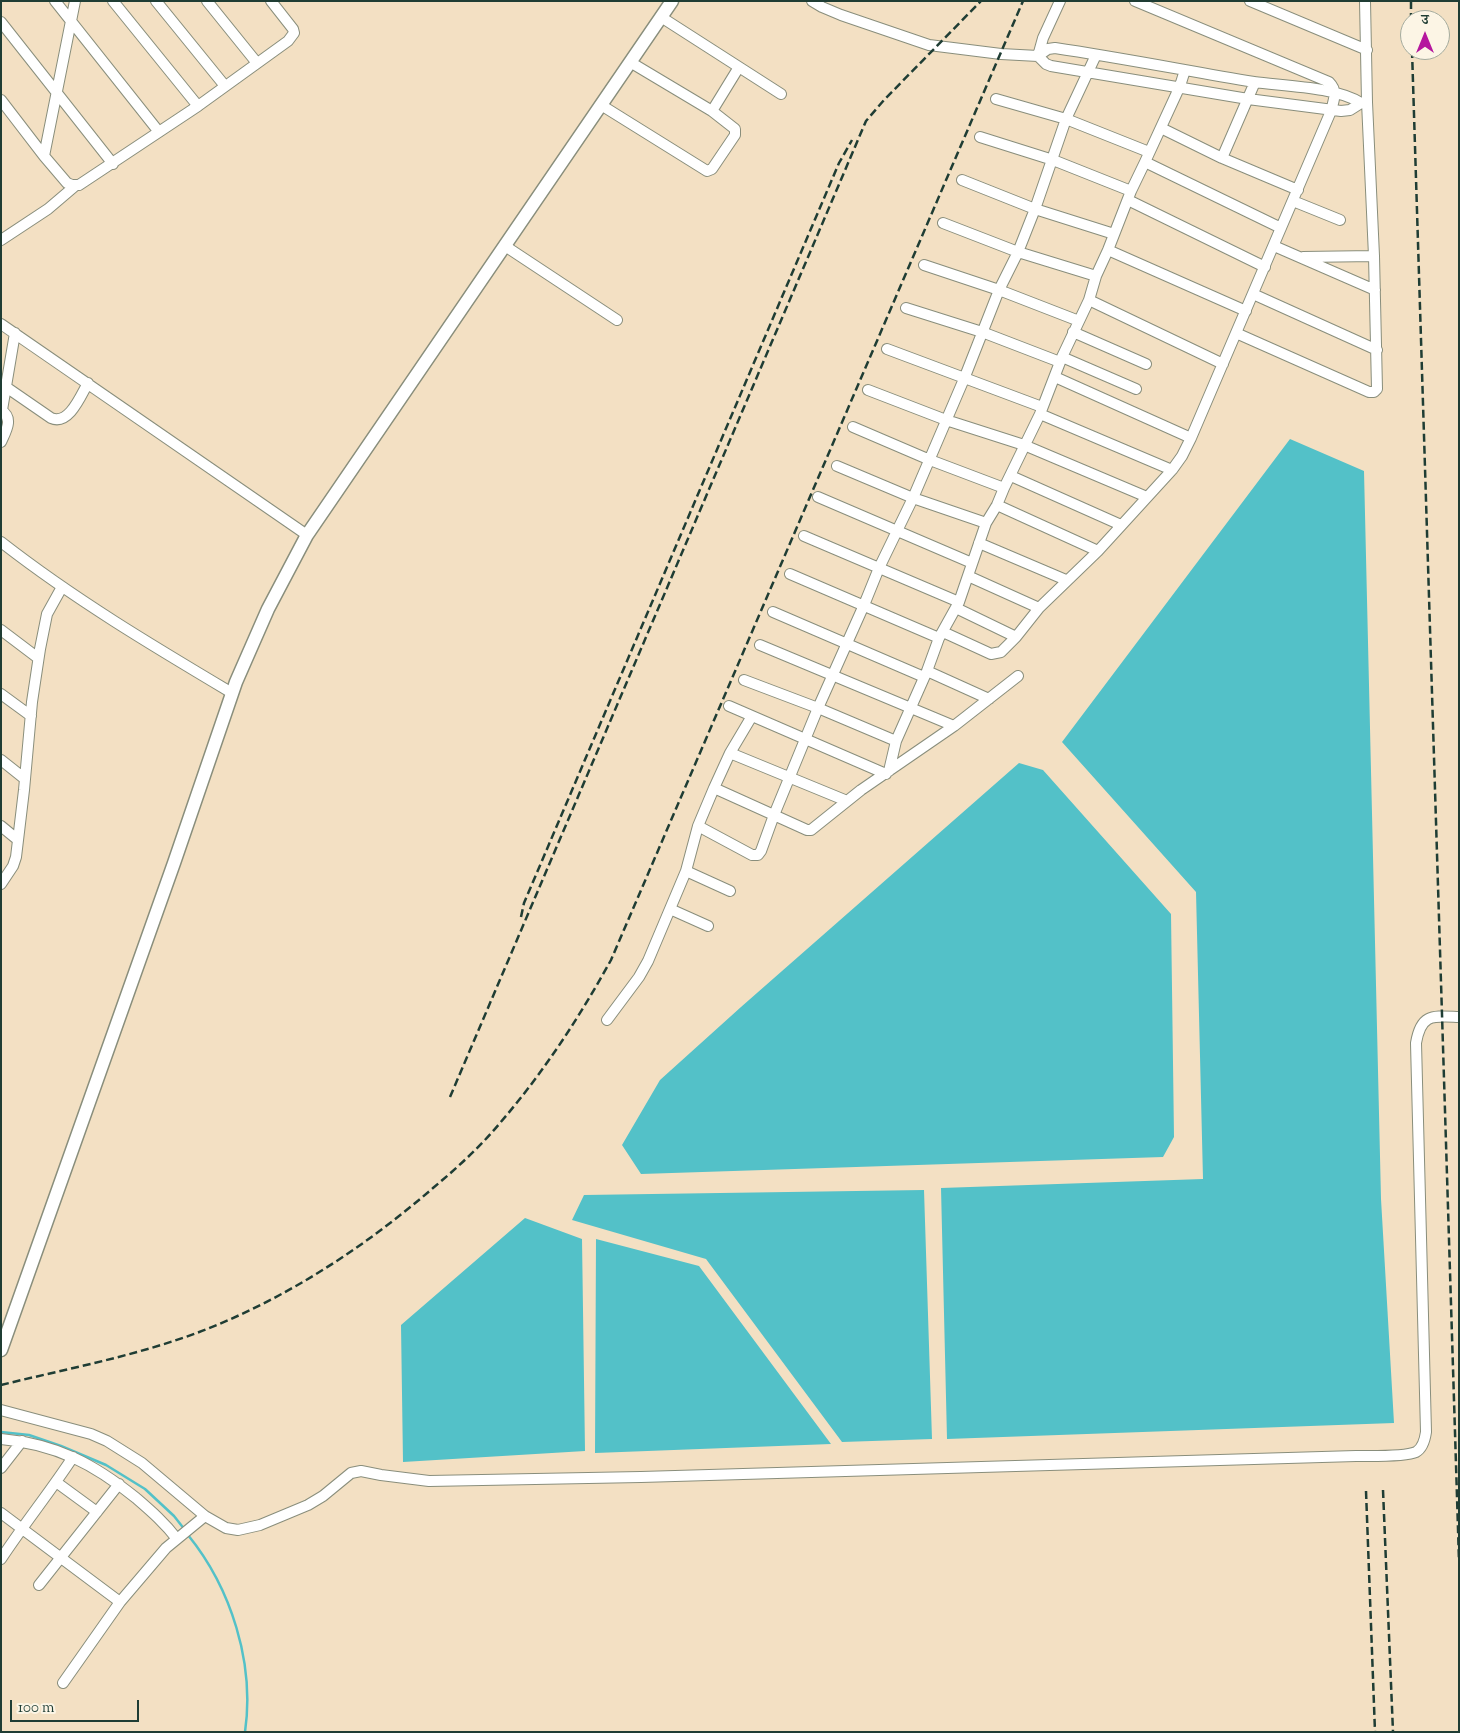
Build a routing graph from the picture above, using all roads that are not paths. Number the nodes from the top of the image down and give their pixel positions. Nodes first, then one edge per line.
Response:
1 (55, 1) edge
2 (75, 1) edge
3 (113, 1) edge
4 (156, 1) edge
5 (207, 1) edge
6 (271, 1) edge
7 (672, 1) edge
8 (812, 1) edge
9 (1060, 1) edge
10 (1135, 1) edge
11 (1250, 1) edge
12 (1365, 2) edge
13 (661, 17) junction
14 (70, 21) junction
15 (1, 22) edge
16 (1367, 50) junction
17 (1096, 54) junction
18 (1038, 56) junction
19 (630, 62) junction
20 (257, 64) junction
21 (739, 68) junction
22 (1185, 70) junction
23 (1089, 72) junction
24 (1255, 82) junction
25 (225, 86) junction
26 (1180, 86) junction
27 (57, 92) junction
28 (1335, 92) junction
29 (782, 94) dead end
30 (996, 98) dead end
31 (1248, 99) junction
32 (1, 100) edge
33 (601, 105) junction
34 (198, 106) junction
35 (712, 111) junction
36 (1331, 111) junction
37 (1066, 119) junction
38 (1161, 128) junction
39 (159, 132) junction
40 (980, 137) dead end
41 (1149, 152) junction
42 (44, 156) junction
43 (1222, 158) junction
44 (1053, 160) junction
45 (1145, 162) junction
46 (113, 164) junction
47 (962, 180) dead end
48 (75, 186) junction
49 (1298, 190) junction
50 (1129, 195) junction
51 (1293, 201) junction
52 (1035, 209) junction
53 (1340, 220) dead end
54 (943, 223) dead end
55 (1281, 228) junction
56 (1114, 234) junction
57 (1, 240) edge
58 (505, 246) junction
59 (1274, 246) junction
60 (1108, 250) junction
61 (1018, 252) junction
62 (1374, 256) junction
63 (1300, 257) junction
64 (924, 265) dead end
65 (1265, 267) junction
66 (1096, 276) junction
67 (999, 290) junction
68 (1375, 290) junction
69 (1253, 294) junction
70 (1089, 300) junction
71 (906, 308) dead end
72 (1246, 311) junction
73 (616, 320) dead end
74 (1079, 321) junction
75 (1, 324) edge
76 (982, 332) junction
77 (1074, 332) junction
78 (15, 333) junction
79 (1236, 333) junction
80 (887, 349) dead end
81 (1377, 350) junction
82 (1061, 359) junction
83 (1146, 364) dead end
84 (1223, 364) junction
85 (1055, 377) junction
86 (964, 379) junction
87 (88, 383) junction
88 (6, 387) junction
89 (1136, 389) dead end
90 (868, 390) dead end
91 (2, 410) edge
92 (1041, 410) junction
93 (946, 420) junction
94 (854, 427) dead end
95 (1191, 438) junction
96 (1, 442) edge
97 (1024, 445) junction
98 (930, 460) junction
99 (837, 466) dead end
100 (1172, 470) junction
101 (1011, 476) junction
102 (1004, 488) junction
103 (818, 497) dead end
104 (1147, 497) junction
105 (913, 498) junction
106 (997, 505) junction
107 (986, 523) junction
108 (1121, 525) junction
109 (896, 530) junction
110 (307, 535) junction
111 (804, 536) dead end
112 (1, 542) edge
113 (979, 543) junction
114 (1098, 551) junction
115 (972, 563) junction
116 (879, 568) junction
117 (790, 574) dead end
118 (968, 576) junction
119 (1066, 580) junction
120 (62, 587) junction
121 (864, 605) junction
122 (957, 605) junction
123 (1039, 608) junction
124 (773, 612) dead end
125 (1, 630) edge
126 (941, 635) junction
127 (1016, 637) junction
128 (846, 643) junction
129 (760, 645) dead end
130 (38, 658) junction
131 (926, 674) junction
132 (832, 676) junction
133 (1018, 676) dead end
134 (744, 680) dead end
135 (232, 693) junction
136 (1, 694) edge
137 (989, 699) junction
138 (728, 706) dead end
139 (818, 708) junction
140 (911, 709) junction
141 (31, 716) junction
142 (752, 716) junction
143 (954, 726) junction
144 (804, 739) junction
145 (896, 741) junction
146 (730, 753) junction
147 (1, 760) edge
148 (887, 772) junction
149 (789, 778) junction
150 (25, 779) junction
151 (714, 788) junction
152 (847, 801) junction
153 (774, 815) junction
154 (1, 826) edge
155 (698, 826) junction
156 (18, 840) junction
157 (686, 871) junction
158 (1, 884) edge
159 (730, 890) dead end
160 (670, 909) junction
161 (708, 926) dead end
162 (1459, 1017) edge
163 (607, 1020) dead end
164 (1, 1350) edge
165 (1, 1410) edge
166 (1, 1439) edge
167 (22, 1441) junction
168 (73, 1457) junction
169 (1, 1468) edge
170 (56, 1482) junction
171 (119, 1484) junction
172 (97, 1512) junction
173 (1, 1513) edge
174 (204, 1516) junction
175 (22, 1528) junction
176 (179, 1537) junction
177 (61, 1558) junction
178 (1, 1559) edge
179 (39, 1585) dead end
180 (120, 1602) junction
181 (63, 1683) dead end

1 - 14 street
2 - 14 street
3 - 34 street
4 - 25 street
5 - 20 street
6 - 20 street
7 - 13 main road
8 - 18 street
9 - 18 street
10 - 28 street
11 - 16 street
12 - 16 street
13 - 19 main road
13 - 21 street
14 - 27 street
14 - 39 street
15 - 27 street
16 - 62 street
17 - 18 street
17 - 22 street
17 - 23 street
18 - 23 street
19 - 33 main road
19 - 35 street
20 - 25 street
21 - 29 street
21 - 35 street
22 - 24 street
22 - 26 street
23 - 26 street
23 - 37 street
24 - 28 street
24 - 31 street
25 - 34 street
26 - 31 street
26 - 38 street
27 - 42 street
27 - 46 street
28 - 36 street
28 - 36 street
30 - 37 street
31 - 36 street
31 - 43 street
32 - 42 street
33 - 35 street
33 - 58 main road
34 - 39 street
36 - 49 street
37 - 41 street
37 - 44 street
38 - 41 street
38 - 43 street
39 - 46 street
40 - 44 street
41 - 45 street
42 - 48 street
43 - 49 street
44 - 50 street
44 - 52 street
45 - 50 street
45 - 55 street
46 - 48 street
47 - 52 street
48 - 57 street
49 - 51 street
50 - 56 street
50 - 65 street
51 - 53 street
51 - 55 street
52 - 56 street
52 - 61 street
54 - 61 street
55 - 59 street
56 - 60 street
58 - 73 street
58 - 110 main road
59 - 63 street
59 - 65 street
60 - 66 street
60 - 72 street
61 - 66 street
61 - 67 street
62 - 63 street
62 - 68 street
63 - 68 street
64 - 67 street
65 - 69 street
66 - 70 street
67 - 74 street
67 - 76 street
68 - 81 street
69 - 72 street
69 - 81 street
70 - 74 street
70 - 84 street
71 - 76 street
72 - 79 street
74 - 77 street
75 - 78 street
76 - 82 street
76 - 86 street
77 - 82 street
77 - 83 street
78 - 87 street
78 - 88 street
79 - 81 street
79 - 84 street
80 - 86 street
82 - 85 street
82 - 89 street
84 - 95 street
85 - 92 street
85 - 95 street
86 - 92 street
86 - 93 street
87 - 88 street
87 - 110 street
88 - 91 street
90 - 93 street
91 - 96 street
92 - 97 street
92 - 100 street
93 - 97 street
93 - 98 street
94 - 98 street
95 - 100 street
97 - 101 street
97 - 104 street
98 - 102 street
98 - 105 street
99 - 105 street
100 - 104 street
101 - 102 street
101 - 108 street
102 - 106 street
103 - 109 street
104 - 108 street
105 - 107 street
105 - 109 street
106 - 107 street
106 - 114 street
107 - 113 street
108 - 114 street
109 - 115 street
109 - 116 street
110 - 135 main road
111 - 116 street
112 - 120 street
113 - 115 street
113 - 119 street
114 - 119 street
115 - 118 street
116 - 121 street
116 - 122 street
117 - 121 street
118 - 122 street
118 - 123 street
119 - 123 street
120 - 130 street
120 - 135 street
121 - 126 street
121 - 128 street
122 - 126 street
122 - 127 street
123 - 127 street
124 - 128 street
125 - 130 street
126 - 127 street
126 - 131 street
128 - 131 street
128 - 132 street
129 - 132 street
130 - 141 street
131 - 137 street
131 - 140 street
132 - 139 street
132 - 140 street
133 - 137 street
134 - 139 street
135 - 164 main road
136 - 141 street
137 - 143 street
138 - 142 street
139 - 144 street
139 - 145 street
140 - 143 street
140 - 145 street
141 - 150 street
142 - 144 street
142 - 146 street
143 - 148 street
144 - 148 street
144 - 149 street
145 - 148 street
146 - 149 street
146 - 151 street
147 - 150 street
148 - 152 street
149 - 152 street
149 - 153 street
150 - 156 street
151 - 153 street
151 - 155 street
152 - 153 street
153 - 155 street
154 - 156 street
155 - 157 street
156 - 158 street
157 - 159 street
157 - 160 street
160 - 161 street
160 - 163 street
162 - 174 street
165 - 174 street
166 - 167 street
167 - 168 street
167 - 169 street
168 - 170 street
168 - 171 street
170 - 172 street
170 - 175 street
171 - 172 street
171 - 176 street
172 - 177 street
173 - 175 street
174 - 176 street
175 - 177 street
175 - 178 street
176 - 180 street
177 - 179 street
177 - 180 street
180 - 181 street

